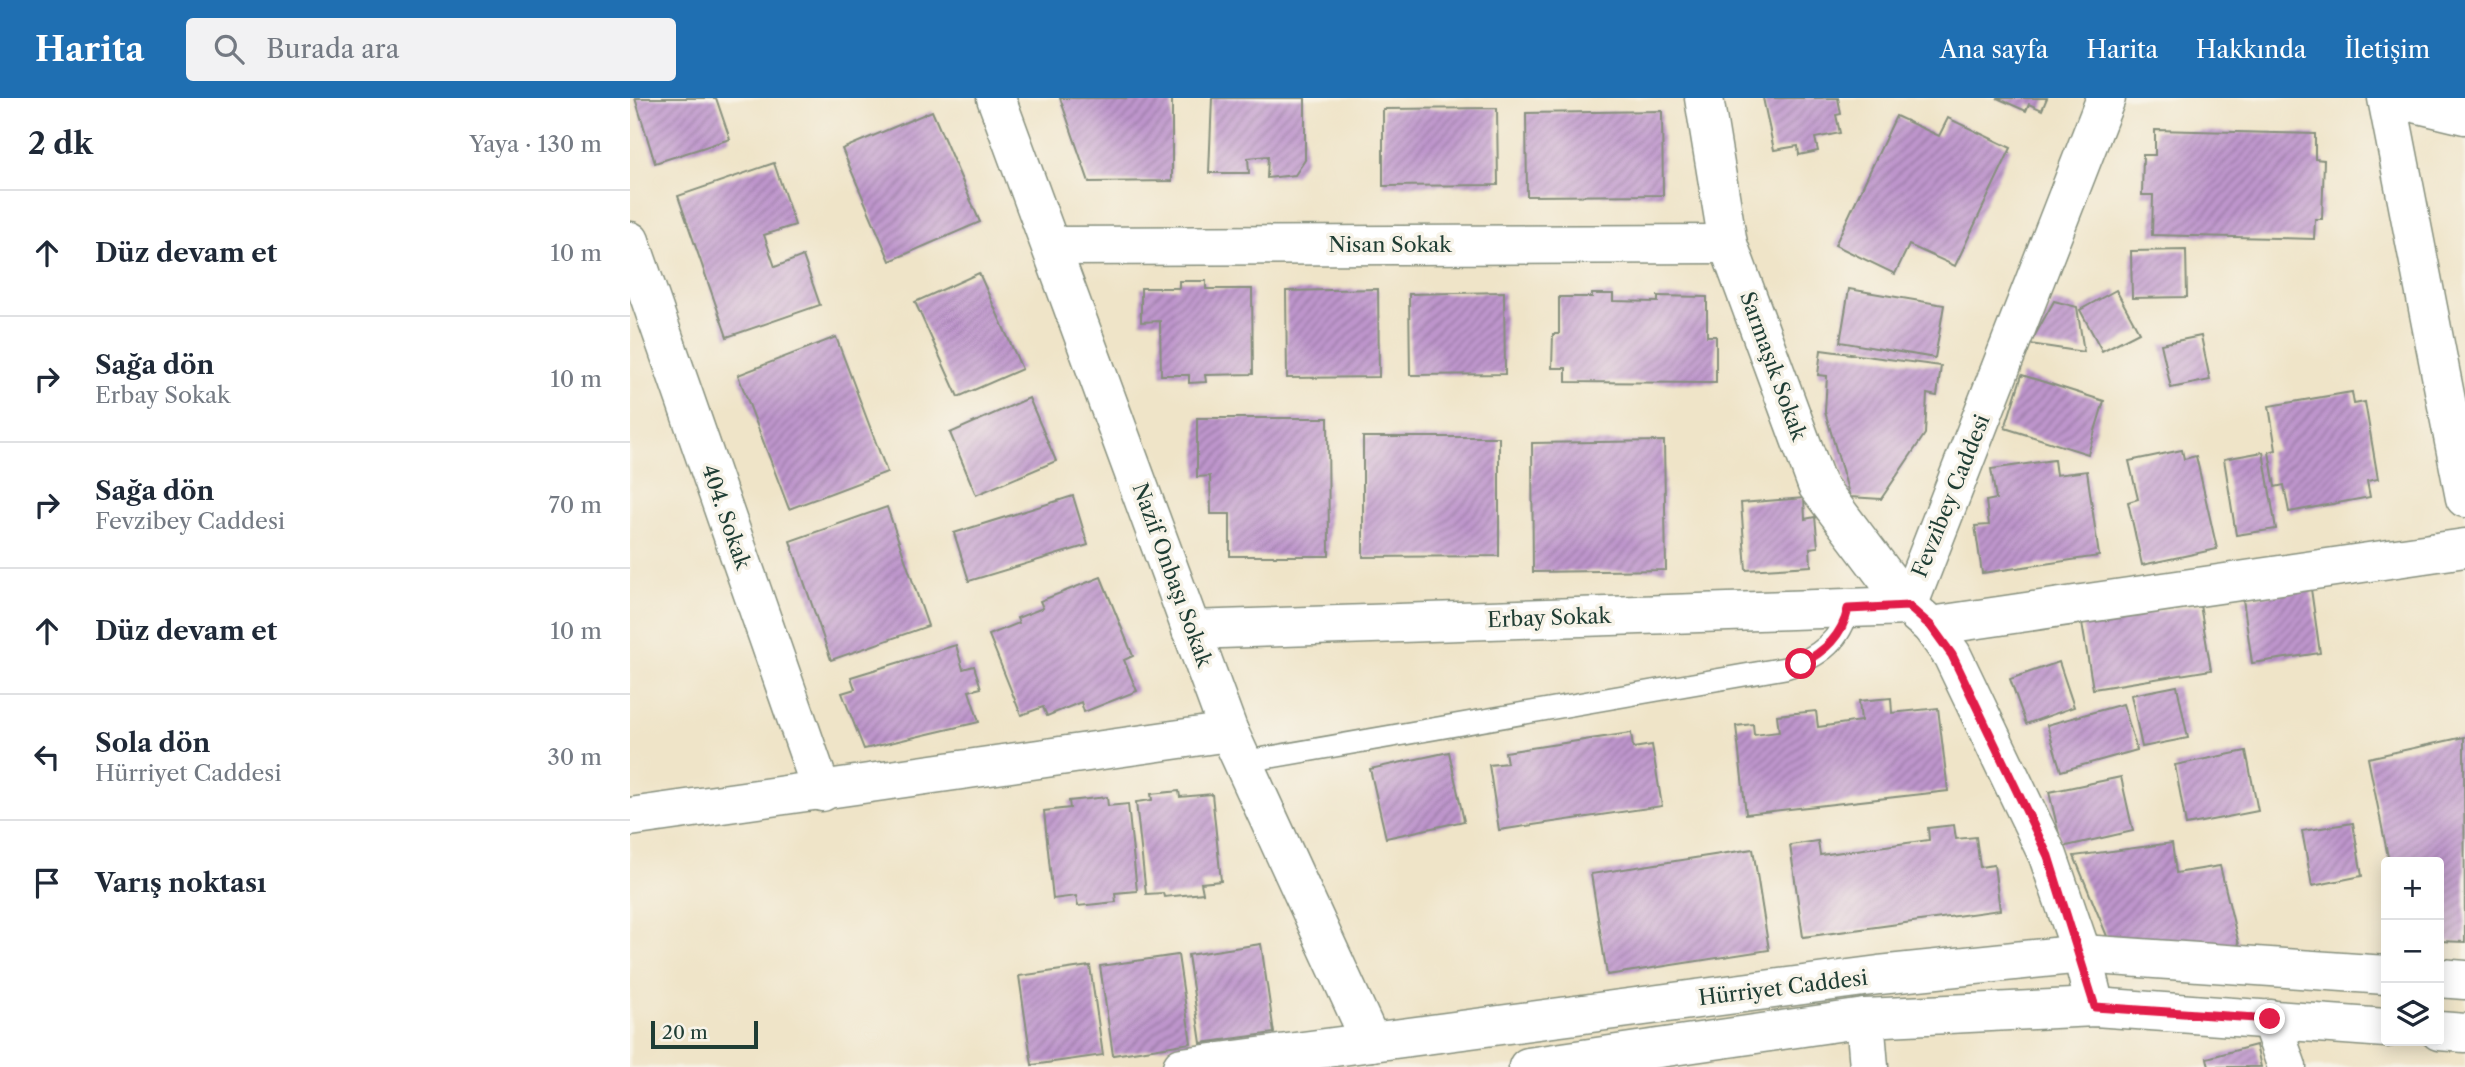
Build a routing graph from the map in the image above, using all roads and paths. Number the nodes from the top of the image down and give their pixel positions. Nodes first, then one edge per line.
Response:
1 (996, 98) edge
2 (1704, 98) edge
3 (2106, 98) edge
4 (2387, 98) edge
5 (2394, 98) edge
6 (2465, 115) edge
7 (630, 242) edge
8 (1728, 244) junction
9 (1053, 246) junction
10 (2465, 498) edge
11 (2465, 548) edge
12 (1848, 609) junction
13 (1919, 616) junction
14 (1191, 630) junction
15 (1236, 747) junction
16 (822, 792) junction
17 (630, 817) edge
18 (2081, 954) junction
19 (2381, 975) edge
20 (2444, 978) edge
21 (2465, 980) edge
22 (2095, 1007) junction
23 (1865, 1018) junction
24 (2270, 1019) junction
25 (2381, 1028) edge
26 (2444, 1031) edge
27 (2465, 1033) edge
28 (1371, 1042) junction
29 (1182, 1067) edge
30 (1528, 1067) edge
31 (1869, 1067) edge
32 (2287, 1067) edge

1 - 9 street, Nazif Onbaşı Sokak
2 - 8 street, Sarmaşık Sokak
3 - 13 street, Fevzibey Caddesi
4 - 10 street
5 - 6 street
7 - 16 street, 404. Sokak
8 - 9 street, Nisan Sokak
8 - 13 street, Sarmaşık Sokak
9 - 14 street, Nazif Onbaşı Sokak
11 - 13 street, Erbay Sokak
12 - 13 street, Erbay Sokak
12 - 14 street, Erbay Sokak
12 - 15 lane
13 - 18 street
14 - 15 street, Nazif Onbaşı Sokak
15 - 16 street
15 - 28 street, Nazif Onbaşı Sokak
16 - 17 street
18 - 19 street, Hürriyet Caddesi
18 - 22 street
18 - 28 street, Hürriyet Caddesi
20 - 21 street
22 - 23 street, Hürriyet Caddesi
22 - 24 street, Hürriyet Caddesi
23 - 30 street, Hürriyet Caddesi
23 - 31 street
24 - 25 street, Hürriyet Caddesi
24 - 32 street
26 - 27 street
28 - 29 street, Hürriyet Caddesi

